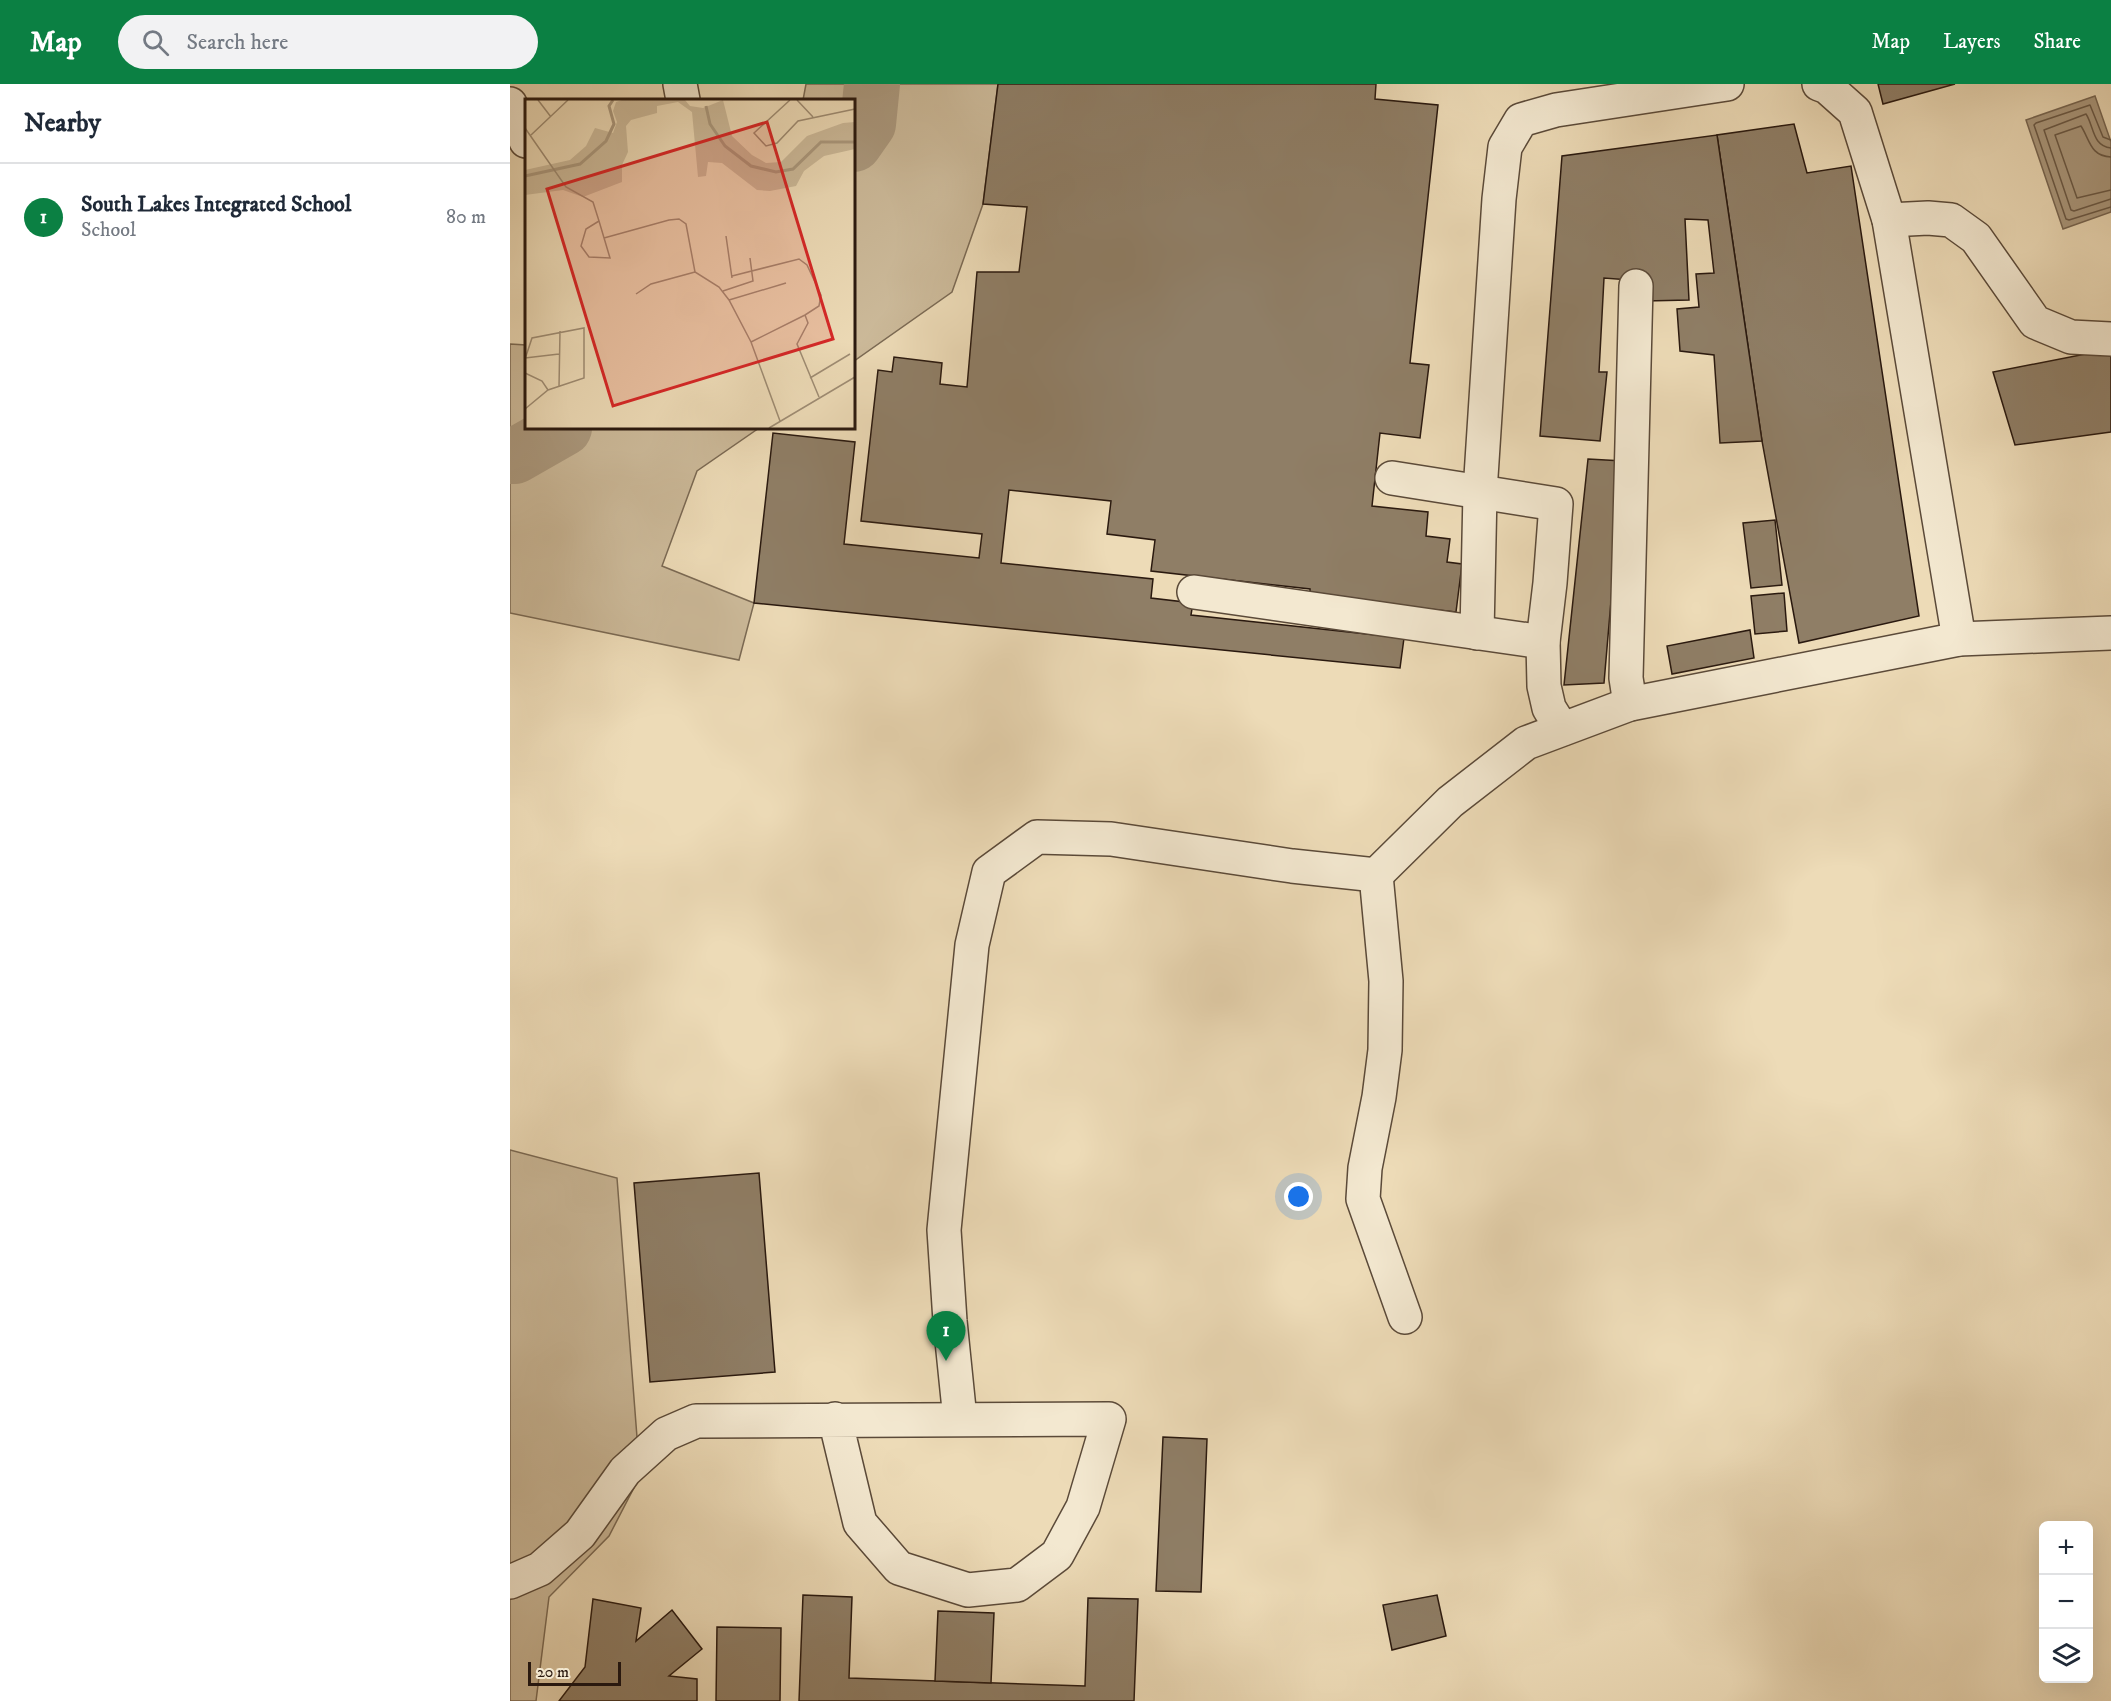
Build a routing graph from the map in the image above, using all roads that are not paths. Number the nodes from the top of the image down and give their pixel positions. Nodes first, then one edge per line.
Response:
1 (680, 84) edge
2 (1727, 84) edge
3 (1819, 84) edge
4 (683, 99) edge
5 (510, 104) edge
6 (525, 139) edge
7 (1889, 220) junction
8 (1636, 286) dead end
9 (2111, 339) edge
10 (1392, 478) dead end
11 (1480, 492) junction
12 (1194, 592) dead end
13 (1477, 633) junction
14 (2111, 633) edge
15 (1959, 639) junction
16 (1543, 642) junction
17 (1630, 704) junction
18 (1562, 729) junction
19 (1376, 875) junction
20 (1405, 1317) dead end
21 (836, 1419) junction
22 (960, 1419) junction
23 (510, 1582) edge

1 - 4 street
2 - 11 street
3 - 7 street
5 - 6 street
7 - 9 street
7 - 15 street
8 - 17 street
10 - 11 street
11 - 13 street
11 - 16 street
12 - 13 street
13 - 16 street
14 - 15 street
15 - 17 street
16 - 18 street
17 - 18 street
18 - 19 street
19 - 20 street
19 - 22 street
21 - 22 street
21 - 22 street
21 - 23 street

